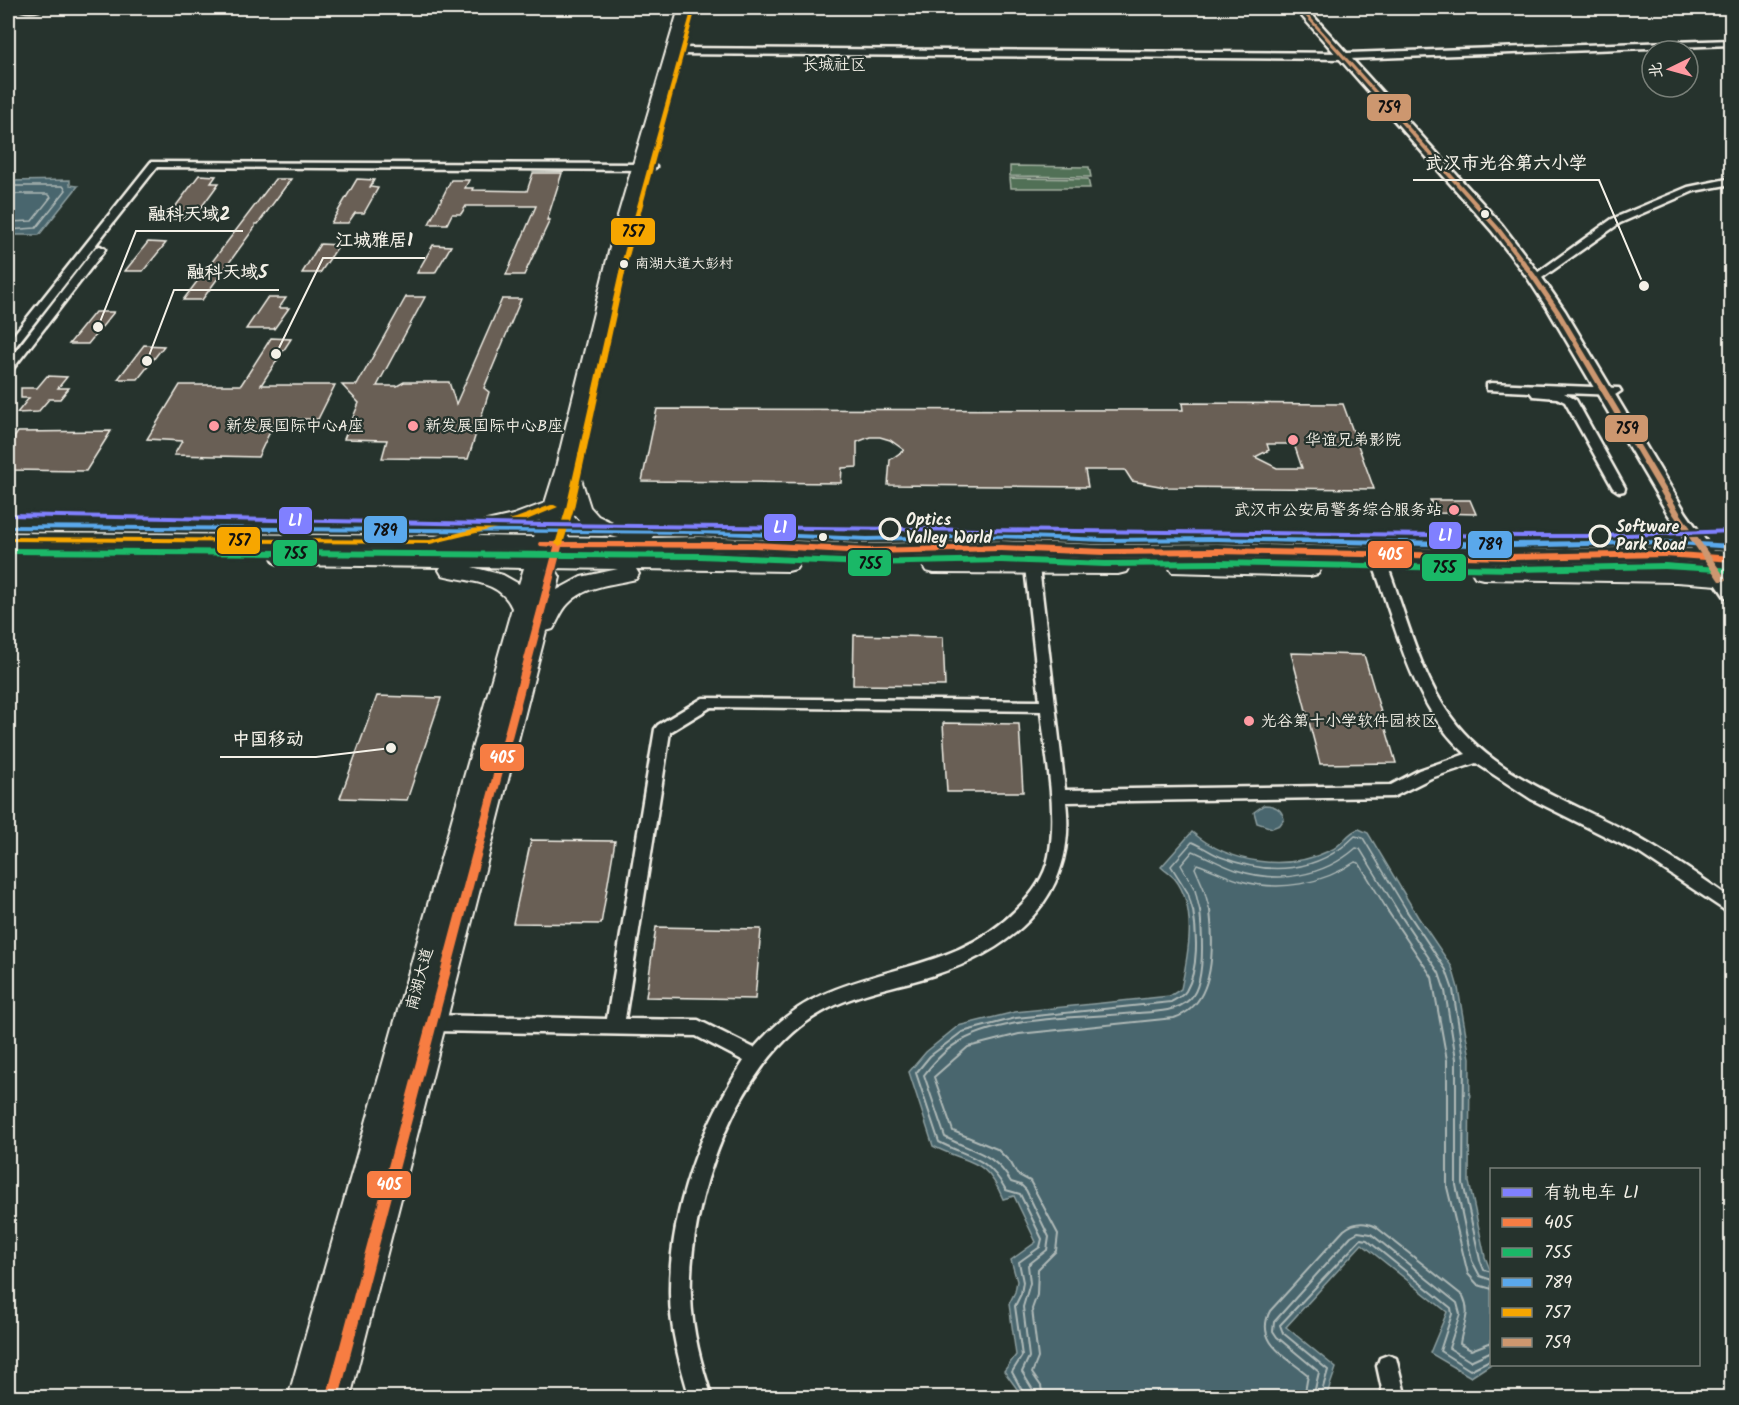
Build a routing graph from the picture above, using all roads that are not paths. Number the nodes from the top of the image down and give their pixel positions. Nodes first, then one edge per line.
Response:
1 (21, 8) edge
2 (40, 8) edge
3 (685, 8) edge
4 (694, 8) edge
5 (1300, 8) edge
6 (1305, 8) edge
7 (1731, 42) edge
8 (678, 51) junction
9 (1345, 56) junction
10 (166, 164) junction
11 (645, 167) junction
12 (1731, 181) edge
13 (1537, 276) junction
14 (8, 349) edge
15 (8, 368) edge
16 (1491, 387) dead end
17 (1533, 387) junction
18 (1610, 391) junction
19 (574, 483) junction
20 (1619, 488) dead end
21 (554, 507) junction
22 (8, 539) edge
23 (430, 542) junction
24 (700, 544) junction
25 (548, 553) junction
26 (8, 555) edge
27 (398, 560) junction
28 (653, 563) junction
29 (1032, 567) junction
30 (1726, 569) edge
31 (1382, 570) junction
32 (523, 608) junction
33 (521, 681) junction
34 (1047, 706) junction
35 (1478, 756) junction
36 (1057, 795) junction
37 (1731, 908) edge
38 (431, 1023) junction
39 (615, 1026) junction
40 (756, 1058) junction
41 (1388, 1366) dead end
42 (306, 1398) edge
43 (332, 1398) edge
44 (701, 1398) edge
45 (1395, 1398) edge

1 - 2 street
3 - 8 main road
4 - 8 main road
5 - 9 main road
6 - 9 main road
7 - 9 street
8 - 9 street
8 - 11 main road
9 - 13 main road
10 - 11 street
10 - 14 street
10 - 15 street
11 - 19 main road
11 - 21 main road
12 - 13 street
13 - 18 main road
16 - 17 street
17 - 18 street
17 - 20 street
18 - 30 main road
19 - 24 main road
19 - 25 main road
21 - 23 main road
21 - 25 main road
22 - 23 main road
23 - 25 main road
24 - 25 main road
24 - 30 main road
25 - 27 main road
25 - 28 main road
25 - 32 main road, 南湖大道
25 - 33 main road, 南湖大道
26 - 27 main road
27 - 32 main road
28 - 29 main road
28 - 33 main road
29 - 31 main road
29 - 34 street
30 - 31 main road
31 - 35 street
32 - 42 main road, 南湖大道
33 - 38 main road, 南湖大道
34 - 36 street
34 - 39 street
35 - 36 street
35 - 37 street
36 - 40 street
38 - 39 street
38 - 43 main road, 南湖大道
39 - 40 street
40 - 44 street
41 - 45 street

